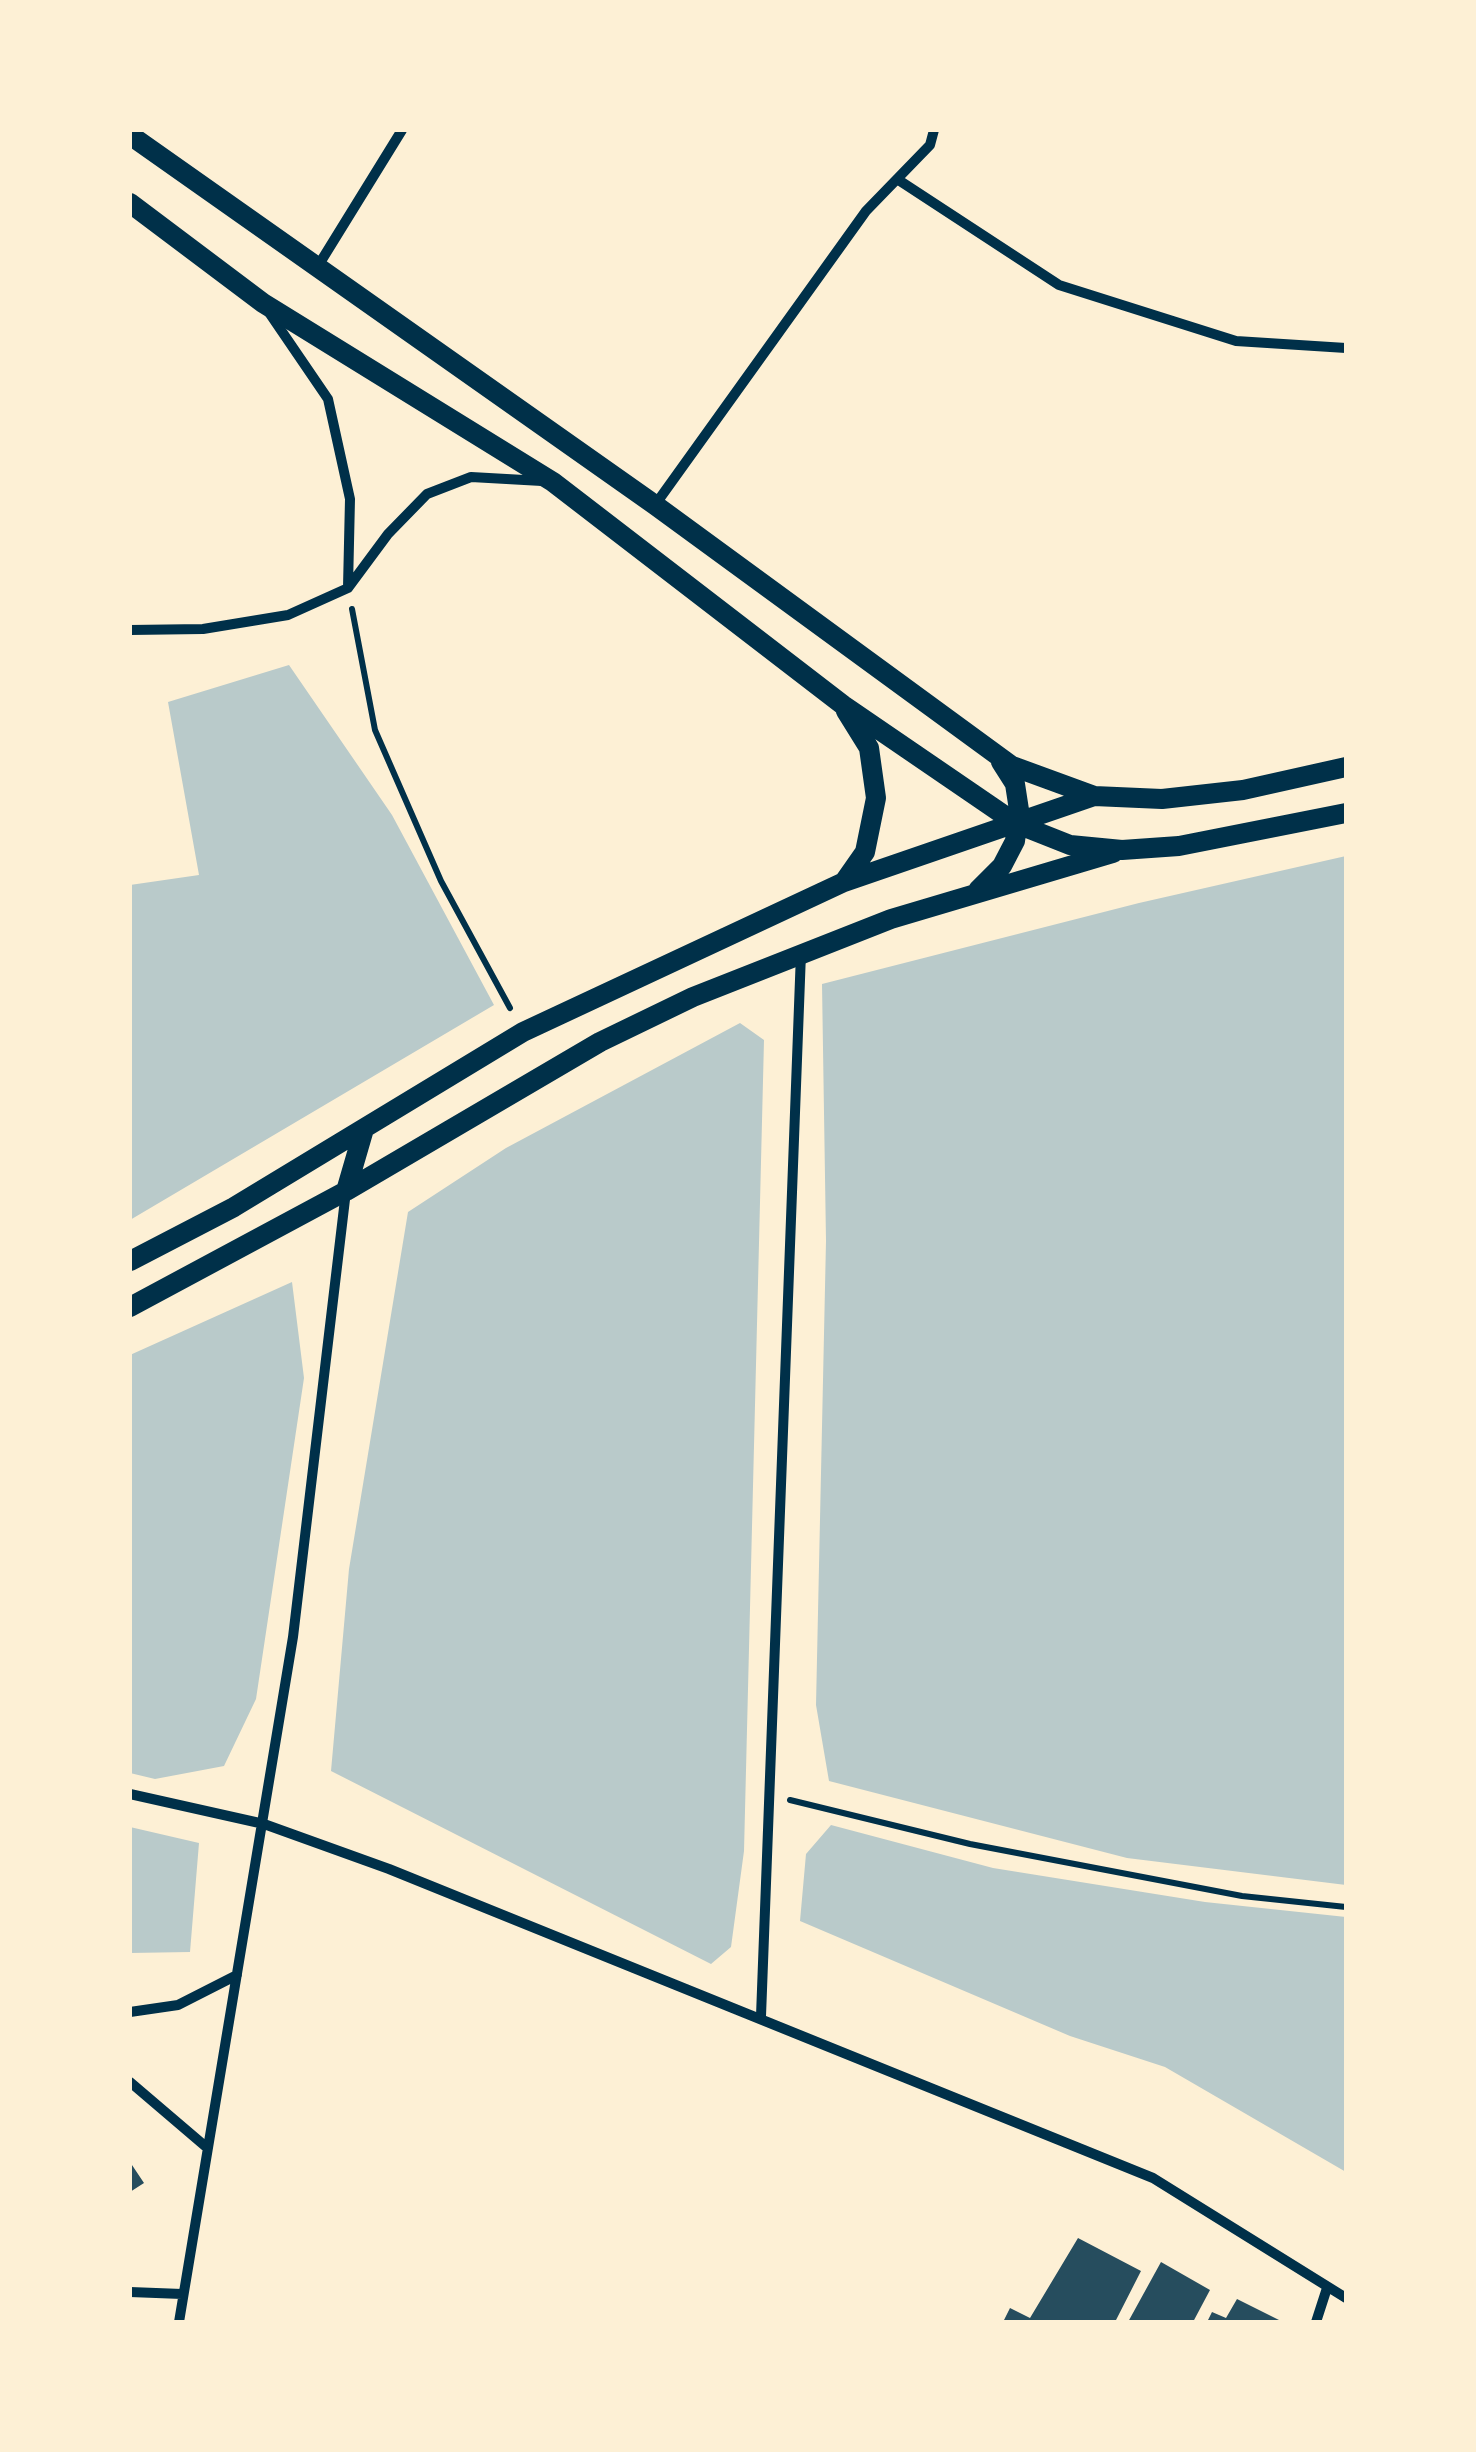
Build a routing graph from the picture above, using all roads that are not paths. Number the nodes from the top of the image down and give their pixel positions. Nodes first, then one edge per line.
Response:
1 (402, 130) edge
2 (934, 130) edge
3 (130, 136) edge
4 (897, 179) junction
5 (130, 204) edge
6 (318, 266) junction
7 (262, 302) junction
8 (1346, 348) edge
9 (553, 482) junction
10 (655, 506) junction
11 (348, 588) junction
12 (130, 630) edge
13 (843, 705) junction
14 (996, 754) junction
15 (1346, 767) edge
16 (1094, 796) junction
17 (1346, 813) edge
18 (1017, 824) junction
19 (1122, 850) junction
20 (844, 882) junction
21 (968, 896) junction
22 (801, 951) junction
23 (364, 1129) junction
24 (346, 1191) junction
25 (130, 1260) edge
26 (130, 1307) edge
27 (130, 1794) edge
28 (264, 1824) junction
29 (237, 1975) junction
30 (130, 2012) edge
31 (761, 2016) junction
32 (130, 2082) edge
33 (205, 2146) junction
34 (1327, 2288) junction
35 (130, 2292) edge
36 (182, 2294) junction
37 (1346, 2298) edge
38 (179, 2322) edge
39 (1316, 2322) edge

1 - 6 street
2 - 4 street
3 - 6 main road
4 - 8 street
4 - 10 street
5 - 7 main road
6 - 10 main road
7 - 9 main road
7 - 11 street
9 - 11 street
9 - 13 main road
10 - 14 main road
11 - 12 street
13 - 18 main road
13 - 20 main road
14 - 16 main road
14 - 18 main road
15 - 16 main road
16 - 18 main road
17 - 19 main road
18 - 19 main road
18 - 20 main road
18 - 21 main road
19 - 21 main road
20 - 23 main road
21 - 22 main road
22 - 24 main road
22 - 31 street
23 - 24 main road
23 - 25 main road
24 - 26 main road
24 - 28 street
27 - 28 street
28 - 29 street
28 - 31 street
29 - 30 street
29 - 33 street
31 - 34 street
32 - 33 street
33 - 36 street
34 - 37 street
34 - 39 street
35 - 36 street
36 - 38 street

